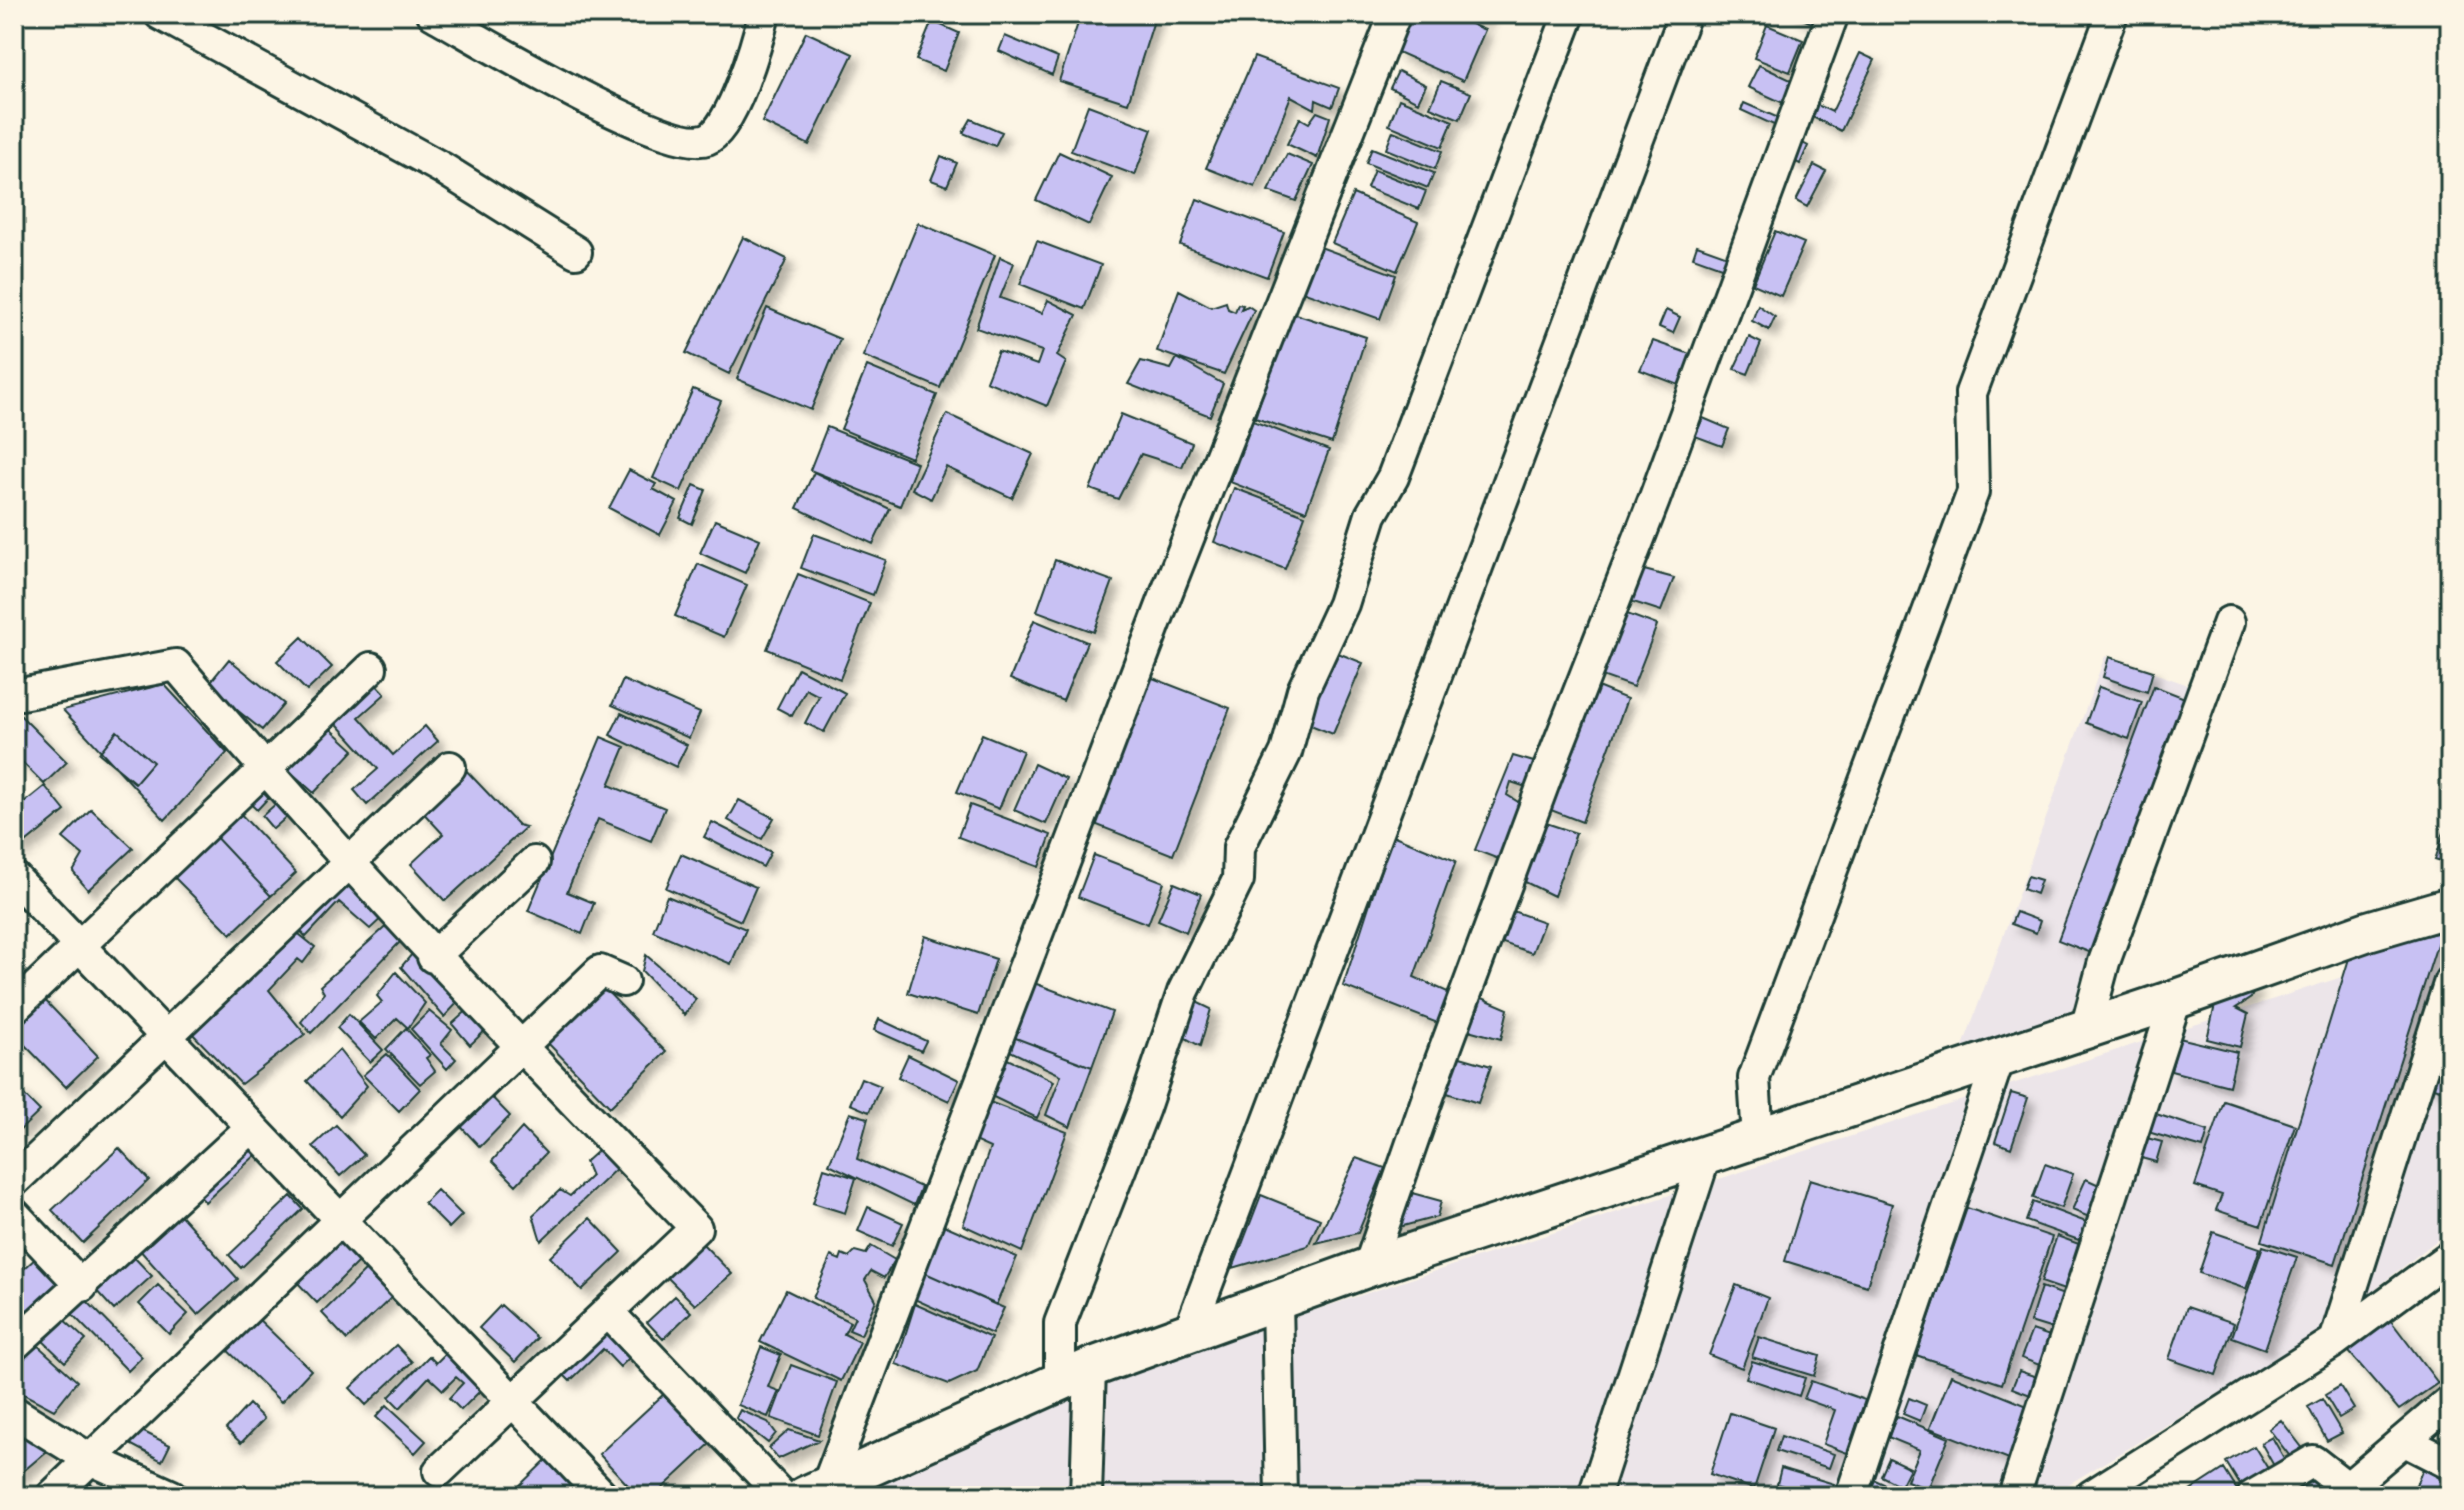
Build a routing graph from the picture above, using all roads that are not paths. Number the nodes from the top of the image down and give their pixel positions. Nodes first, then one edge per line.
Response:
1 (160, 14) edge
2 (433, 14) edge
3 (764, 14) edge
4 (1395, 14) edge
5 (1569, 14) edge
6 (1685, 14) edge
7 (1833, 14) edge
8 (2112, 14) edge
9 (576, 252) dead end
10 (2229, 622) dead end
11 (371, 668) dead end
12 (14, 692) edge
13 (450, 767) dead end
14 (265, 770) junction
15 (351, 861) junction
16 (534, 862) dead end
17 (14, 877) edge
18 (2450, 907) edge
19 (79, 945) junction
20 (433, 957) junction
21 (623, 981) dead end
22 (2450, 981) edge
23 (2176, 999) junction
24 (14, 1008) edge
25 (2086, 1029) junction
26 (166, 1037) junction
27 (521, 1047) junction
28 (1999, 1058) junction
29 (252, 1127) junction
30 (1758, 1138) junction
31 (1705, 1156) junction
32 (14, 1181) edge
33 (14, 1214) edge
34 (340, 1220) junction
35 (2450, 1262) edge
36 (1369, 1267) junction
37 (82, 1286) junction
38 (1277, 1301) junction
39 (608, 1312) junction
40 (1189, 1332) junction
41 (2335, 1341) junction
42 (14, 1345) edge
43 (1075, 1375) junction
44 (513, 1401) junction
45 (2450, 1401) edge
46 (14, 1412) edge
47 (2405, 1441) junction
48 (90, 1459) junction
49 (2450, 1464) edge
50 (439, 1471) dead end
51 (868, 1482) edge
52 (816, 1491) edge
53 (2358, 1491) edge
54 (52, 1496) edge
55 (172, 1496) edge
56 (603, 1496) edge
57 (782, 1496) edge
58 (1086, 1496) edge
59 (1281, 1496) edge
60 (1594, 1496) edge
61 (1851, 1496) edge
62 (2014, 1496) edge
63 (2091, 1496) edge
64 (2253, 1496) edge
65 (2386, 1496) edge

1 - 9 street
2 - 3 street
4 - 52 street
5 - 43 street
6 - 40 street
7 - 36 street
8 - 30 street
10 - 25 street
11 - 14 street
12 - 14 street
13 - 15 street
14 - 15 street
14 - 19 street
15 - 20 street
15 - 26 street
16 - 20 street
17 - 19 street
18 - 23 main road
19 - 24 street
19 - 26 street
20 - 27 street
21 - 27 street
22 - 41 street
23 - 25 main road
23 - 62 street
25 - 28 main road
26 - 29 street
26 - 32 street
27 - 34 street
27 - 39 street
28 - 30 main road
28 - 61 street
29 - 34 street
29 - 37 street
30 - 31 main road
31 - 36 main road
31 - 60 street
33 - 37 street
34 - 44 street
34 - 48 street
35 - 41 street
36 - 38 main road
37 - 42 street
38 - 40 main road
38 - 59 street
39 - 44 street
39 - 57 street
40 - 43 main road
41 - 63 street
43 - 51 main road
43 - 58 street
44 - 50 street
44 - 56 street
45 - 47 street
46 - 48 street
47 - 49 street
47 - 53 street
48 - 54 street
48 - 55 street
51 - 52 main road
53 - 64 street
53 - 65 street

